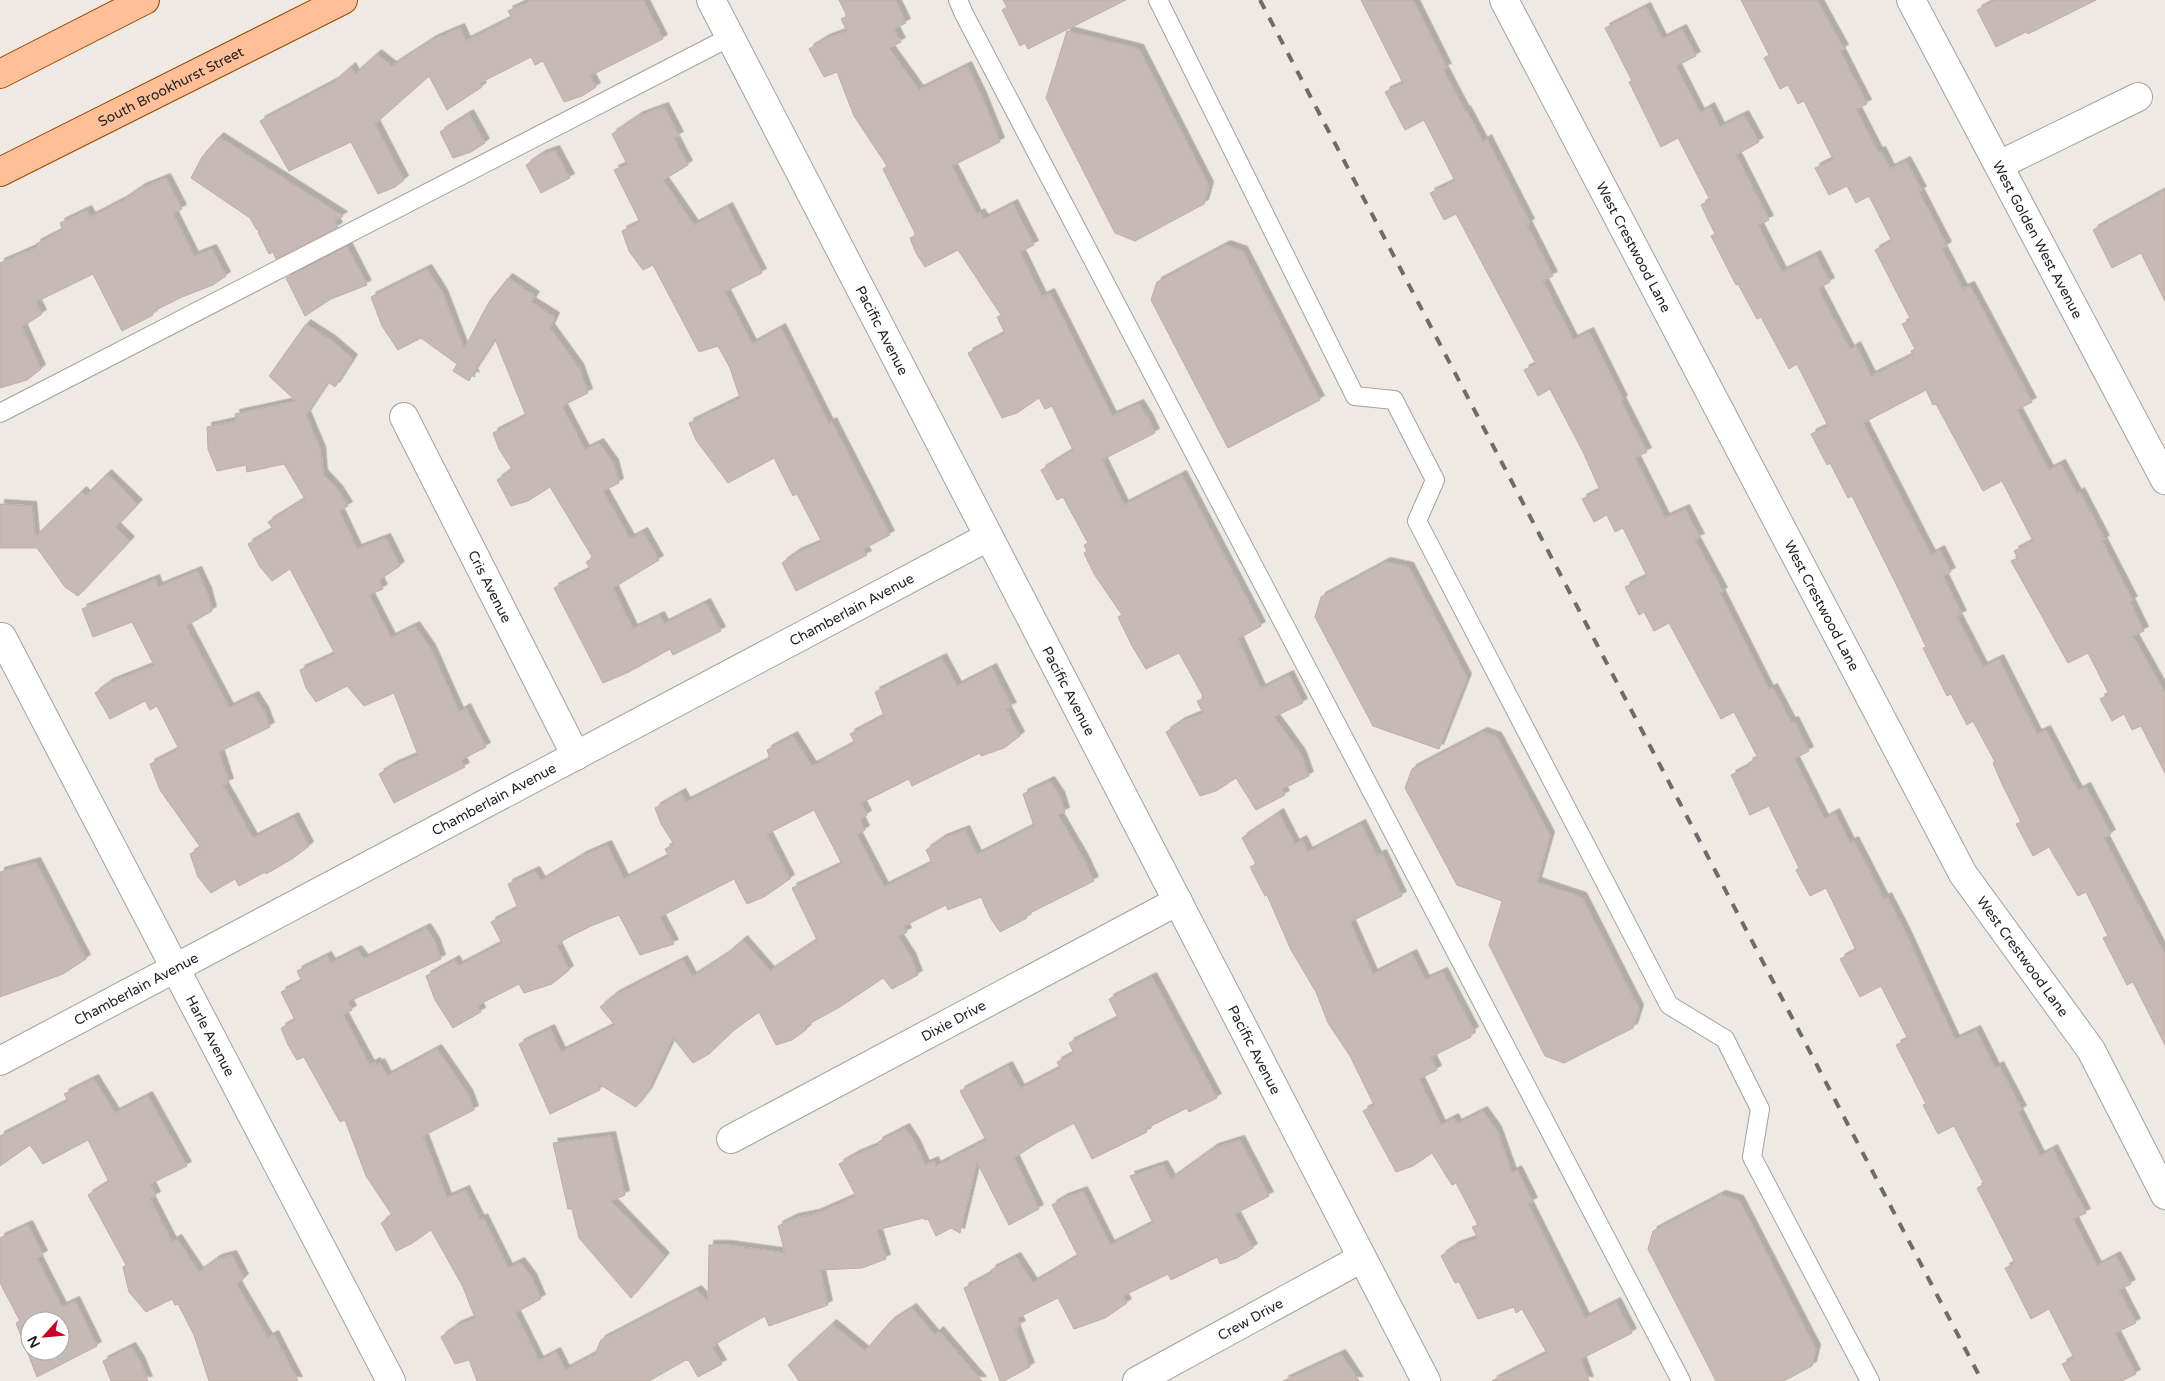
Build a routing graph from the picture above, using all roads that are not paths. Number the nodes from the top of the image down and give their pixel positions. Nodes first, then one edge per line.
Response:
1 (145, 0) edge
2 (343, 0) edge
3 (711, 0) edge
4 (958, 0) edge
5 (1158, 0) edge
6 (1911, 0) edge
7 (1512, 3) edge
8 (730, 37) junction
9 (0, 74) edge
10 (2138, 97) dead end
11 (1999, 166) junction
12 (0, 172) edge
13 (0, 414) edge
14 (404, 417) dead end
15 (2165, 479) edge
16 (988, 537) junction
17 (2, 637) dead end
18 (576, 756) junction
19 (1178, 901) junction
20 (176, 969) junction
21 (0, 1061) edge
22 (731, 1138) dead end
23 (2165, 1195) edge
24 (1362, 1258) junction
25 (391, 1381) edge
26 (1137, 1381) edge
27 (1426, 1381) edge
28 (1681, 1381) edge
29 (1870, 1381) edge

1 - 9 main road
2 - 12 main road, South Brookhurst Street
3 - 8 street, Pacific Avenue
4 - 28 lane
5 - 29 lane
6 - 11 street, West Golden West Avenue
7 - 23 street, West Crestwood Lane
8 - 13 lane
8 - 16 street, Pacific Avenue
10 - 11 street
11 - 15 street, West Golden West Avenue
14 - 18 street, Cris Avenue
16 - 18 street, Chamberlain Avenue
16 - 19 street, Pacific Avenue
17 - 20 street, Harle Avenue
18 - 20 street, Chamberlain Avenue
19 - 22 street, Dixie Drive
19 - 24 street, Pacific Avenue
20 - 21 street, Chamberlain Avenue
20 - 25 street, Harle Avenue
24 - 26 street, Crew Drive
24 - 27 street, Pacific Avenue

